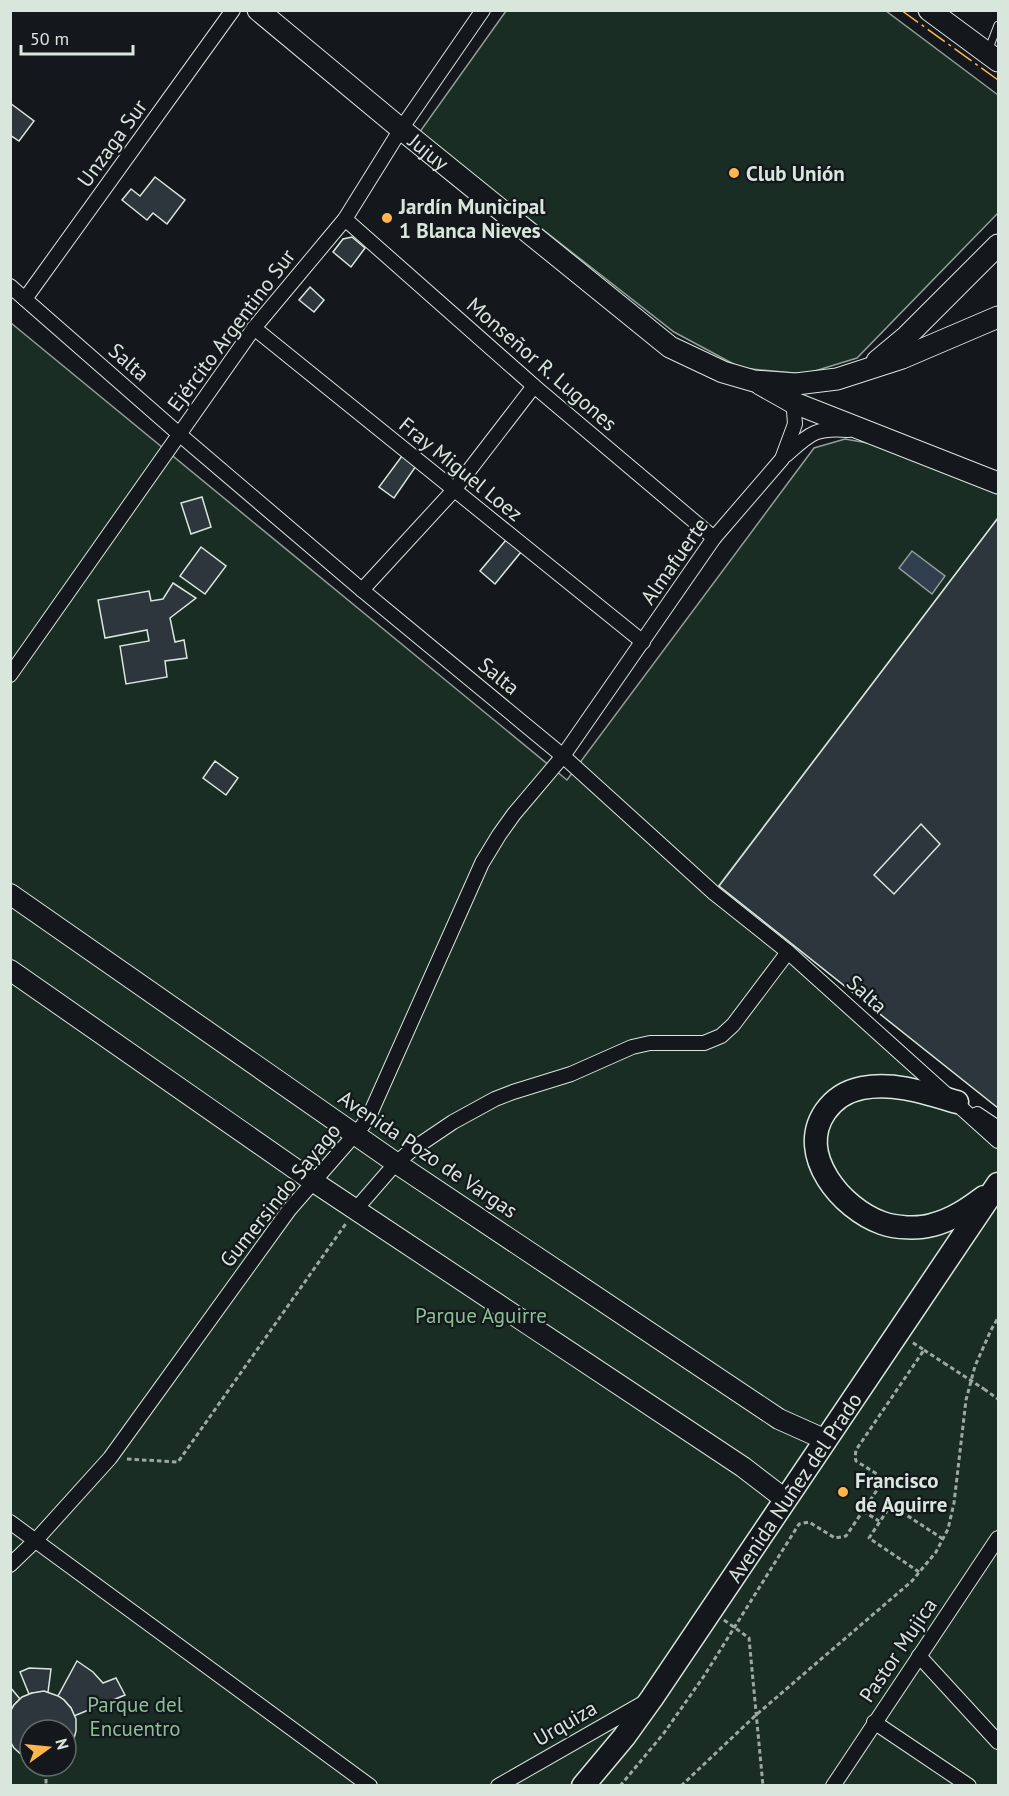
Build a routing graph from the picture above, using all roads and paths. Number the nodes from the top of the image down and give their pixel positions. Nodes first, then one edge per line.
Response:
1 (233, 10) edge
2 (258, 10) edge
3 (483, 10) edge
4 (928, 10) edge
5 (999, 25) edge
6 (993, 56) edge
7 (401, 129) junction
8 (345, 219) junction
9 (999, 245) edge
10 (10, 286) edge
11 (25, 299) junction
12 (999, 317) edge
13 (254, 328) junction
14 (868, 369) junction
15 (534, 386) junction
16 (794, 393) junction
17 (865, 431) junction
18 (179, 434) junction
19 (782, 459) junction
20 (999, 483) edge
21 (454, 490) junction
22 (714, 538) junction
23 (362, 590) junction
24 (643, 642) junction
25 (10, 675) edge
26 (563, 756) junction
27 (10, 894) edge
28 (788, 952) junction
29 (10, 970) edge
30 (957, 1102) junction
31 (999, 1128) edge
32 (355, 1134) junction
33 (999, 1141) edge
34 (396, 1163) junction
35 (314, 1182) junction
36 (997, 1187) edge
37 (357, 1209) junction
38 (999, 1318) edge
39 (898, 1334) junction
40 (924, 1350) junction
41 (999, 1399) edge
42 (826, 1440) junction
43 (110, 1458) junction
44 (786, 1500) junction
45 (863, 1511) junction
46 (10, 1522) edge
47 (880, 1522) junction
48 (999, 1538) edge
49 (943, 1539) junction
50 (36, 1540) junction
51 (10, 1565) edge
52 (919, 1572) junction
53 (711, 1610) junction
54 (735, 1628) junction
55 (919, 1656) junction
56 (652, 1698) junction
57 (756, 1715) junction
58 (874, 1722) junction
59 (999, 1742) edge
60 (46, 1779) dead end
61 (46, 1785) edge
62 (370, 1785) edge
63 (498, 1785) edge
64 (583, 1785) edge
65 (620, 1785) edge
66 (681, 1785) edge
67 (762, 1785) edge
68 (833, 1785) edge
69 (969, 1785) edge

1 - 11 street, Unzaga Sur
2 - 7 main road, Jujuy
3 - 7 street, Ejército Argentino Sur
4 - 6 main road
5 - 6 lane
7 - 8 street, Ejército Argentino Sur
7 - 16 main road, Jujuy
8 - 13 street, Ejército Argentino Sur
8 - 15 street, Monseñor R. Lugones
9 - 14 main road
10 - 11 street, Salta
11 - 18 street, Salta
12 - 14 main road
13 - 18 street, Ejército Argentino Sur
13 - 21 street, Fray Miguel Loez
14 - 16 main road
15 - 21 street
15 - 22 street, Monseñor R. Lugones
16 - 17 main road
16 - 19 street, Almafuerte
17 - 19 street
17 - 20 main road
18 - 23 street, Salta
18 - 25 street, Ejército Argentino Sur
19 - 22 street, Almafuerte
21 - 23 street
21 - 24 street, Fray Miguel Loez
22 - 24 street, Almafuerte
23 - 26 street, Salta
24 - 26 street, Almafuerte
26 - 28 street, Salta
26 - 32 street, Gumersindo Sayago
27 - 32 main road, Avenida Pozo de Vargas
28 - 30 street, Salta
28 - 34 street
29 - 35 main road
30 - 31 street
30 - 33 street
30 - 36 highway
32 - 34 main road, Avenida Pozo de Vargas
32 - 35 street, Gumersindo Sayago
34 - 37 street
34 - 42 main road, Avenida Pozo de Vargas
35 - 37 main road
35 - 43 street, Gumersindo Sayago
36 - 39 highway, Avenida Nuñez del Prado
37 - 43 path
37 - 44 main road
38 - 49 path
39 - 40 path
39 - 42 highway, Avenida Nuñez del Prado
40 - 41 path, bridge
40 - 45 path
42 - 44 highway, Avenida Nuñez del Prado
43 - 50 street, Gumersindo Sayago
44 - 53 highway, Avenida Nuñez del Prado
45 - 47 path
45 - 54 path
46 - 50 street
47 - 49 path
47 - 52 path
48 - 55 street, Pastor Mujica
49 - 52 path
50 - 51 street, Gumersindo Sayago
50 - 62 street
52 - 57 path
53 - 54 path
53 - 56 highway, Avenida Nuñez del Prado
54 - 57 path
54 - 65 path
55 - 58 street, Pastor Mujica
55 - 59 street
56 - 63 street, Urquiza
56 - 64 highway, Avenida Nuñez del Prado
57 - 66 path
57 - 67 path
58 - 68 street, Pastor Mujica
58 - 69 street
60 - 61 path

